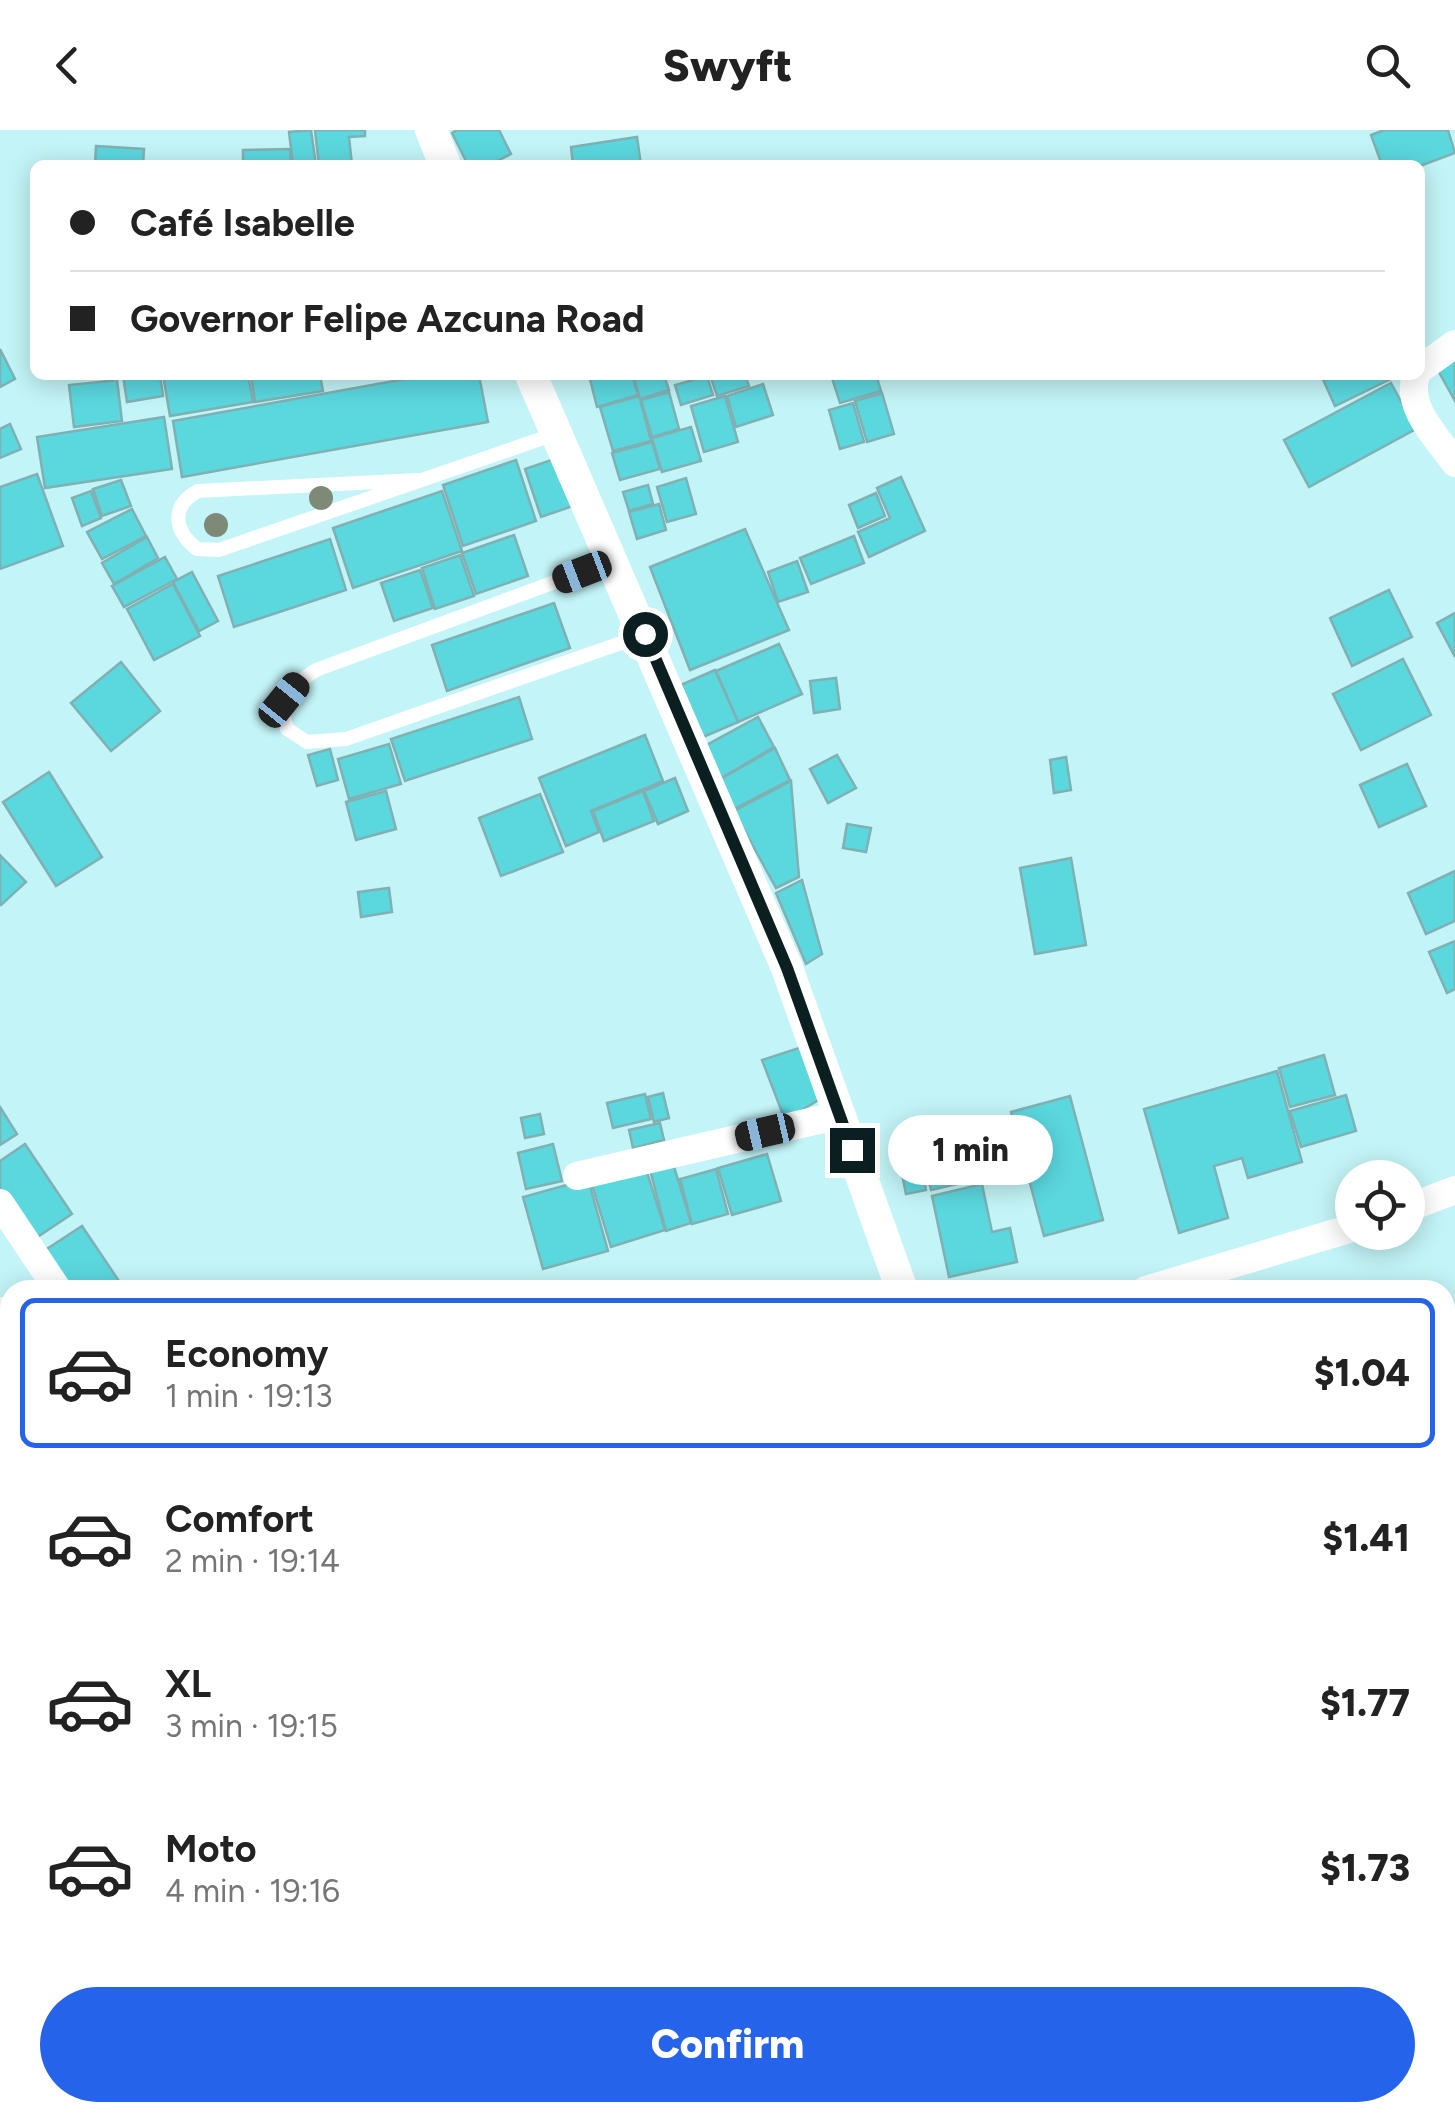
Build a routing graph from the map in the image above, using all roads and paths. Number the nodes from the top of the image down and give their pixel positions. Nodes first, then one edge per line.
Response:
1 (431, 130) edge
2 (443, 160) edge
3 (1455, 344) edge
4 (1425, 367) edge
5 (533, 380) edge
6 (1415, 380) edge
7 (556, 434) junction
8 (1455, 463) edge
9 (418, 480) junction
10 (612, 561) junction
11 (645, 634) junction
12 (840, 1115) junction
13 (576, 1176) dead end
14 (1455, 1190) edge
15 (1425, 1201) edge
16 (0, 1203) edge
17 (1335, 1233) edge
18 (50, 1280) edge
19 (898, 1280) edge
20 (1184, 1280) edge

1 - 2 street
3 - 4 street
5 - 7 street
6 - 8 street
7 - 9 lane
7 - 10 street
9 - 9 lane
10 - 11 street
10 - 11 lane
11 - 12 street
12 - 13 street
12 - 19 street
14 - 15 street
16 - 18 street
17 - 20 street

